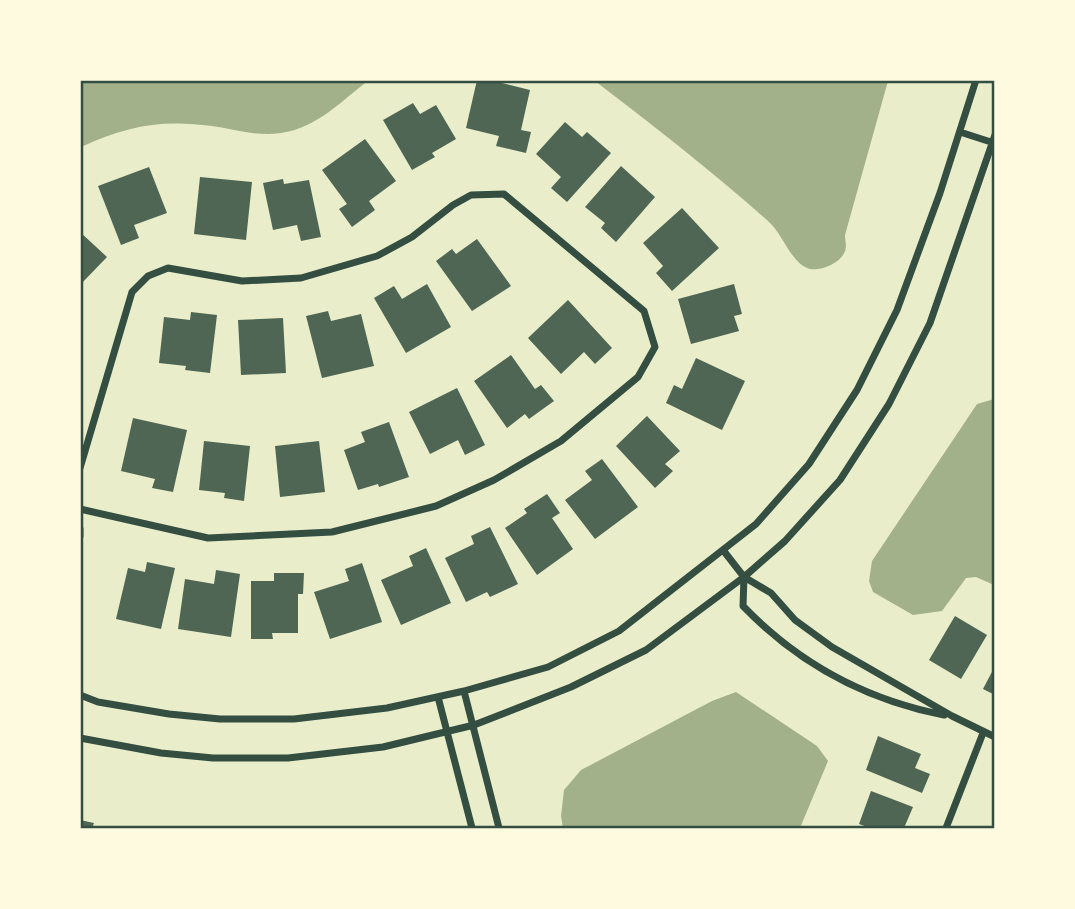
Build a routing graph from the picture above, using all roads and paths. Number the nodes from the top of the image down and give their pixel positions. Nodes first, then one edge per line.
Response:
1 (976, 80) edge
2 (960, 132) junction
3 (994, 140) edge
4 (80, 468) edge
5 (80, 509) edge
6 (80, 529) edge
7 (80, 536) edge
8 (723, 551) junction
9 (744, 577) junction
10 (464, 691) junction
11 (80, 695) edge
12 (438, 697) junction
13 (952, 716) junction
14 (474, 725) junction
15 (447, 731) junction
16 (983, 733) junction
17 (995, 737) edge
18 (80, 738) edge
19 (472, 828) edge
20 (499, 828) edge
21 (946, 828) edge

1 - 2 street
2 - 3 street
2 - 8 street
3 - 9 street
4 - 5 street
6 - 7 street
8 - 9 street
8 - 10 street
9 - 13 street
9 - 13 street
9 - 14 street
10 - 12 street
10 - 14 street
11 - 12 street
12 - 15 street
13 - 16 street
14 - 15 street
14 - 20 street
15 - 18 street
15 - 19 street
16 - 17 street
16 - 21 street

